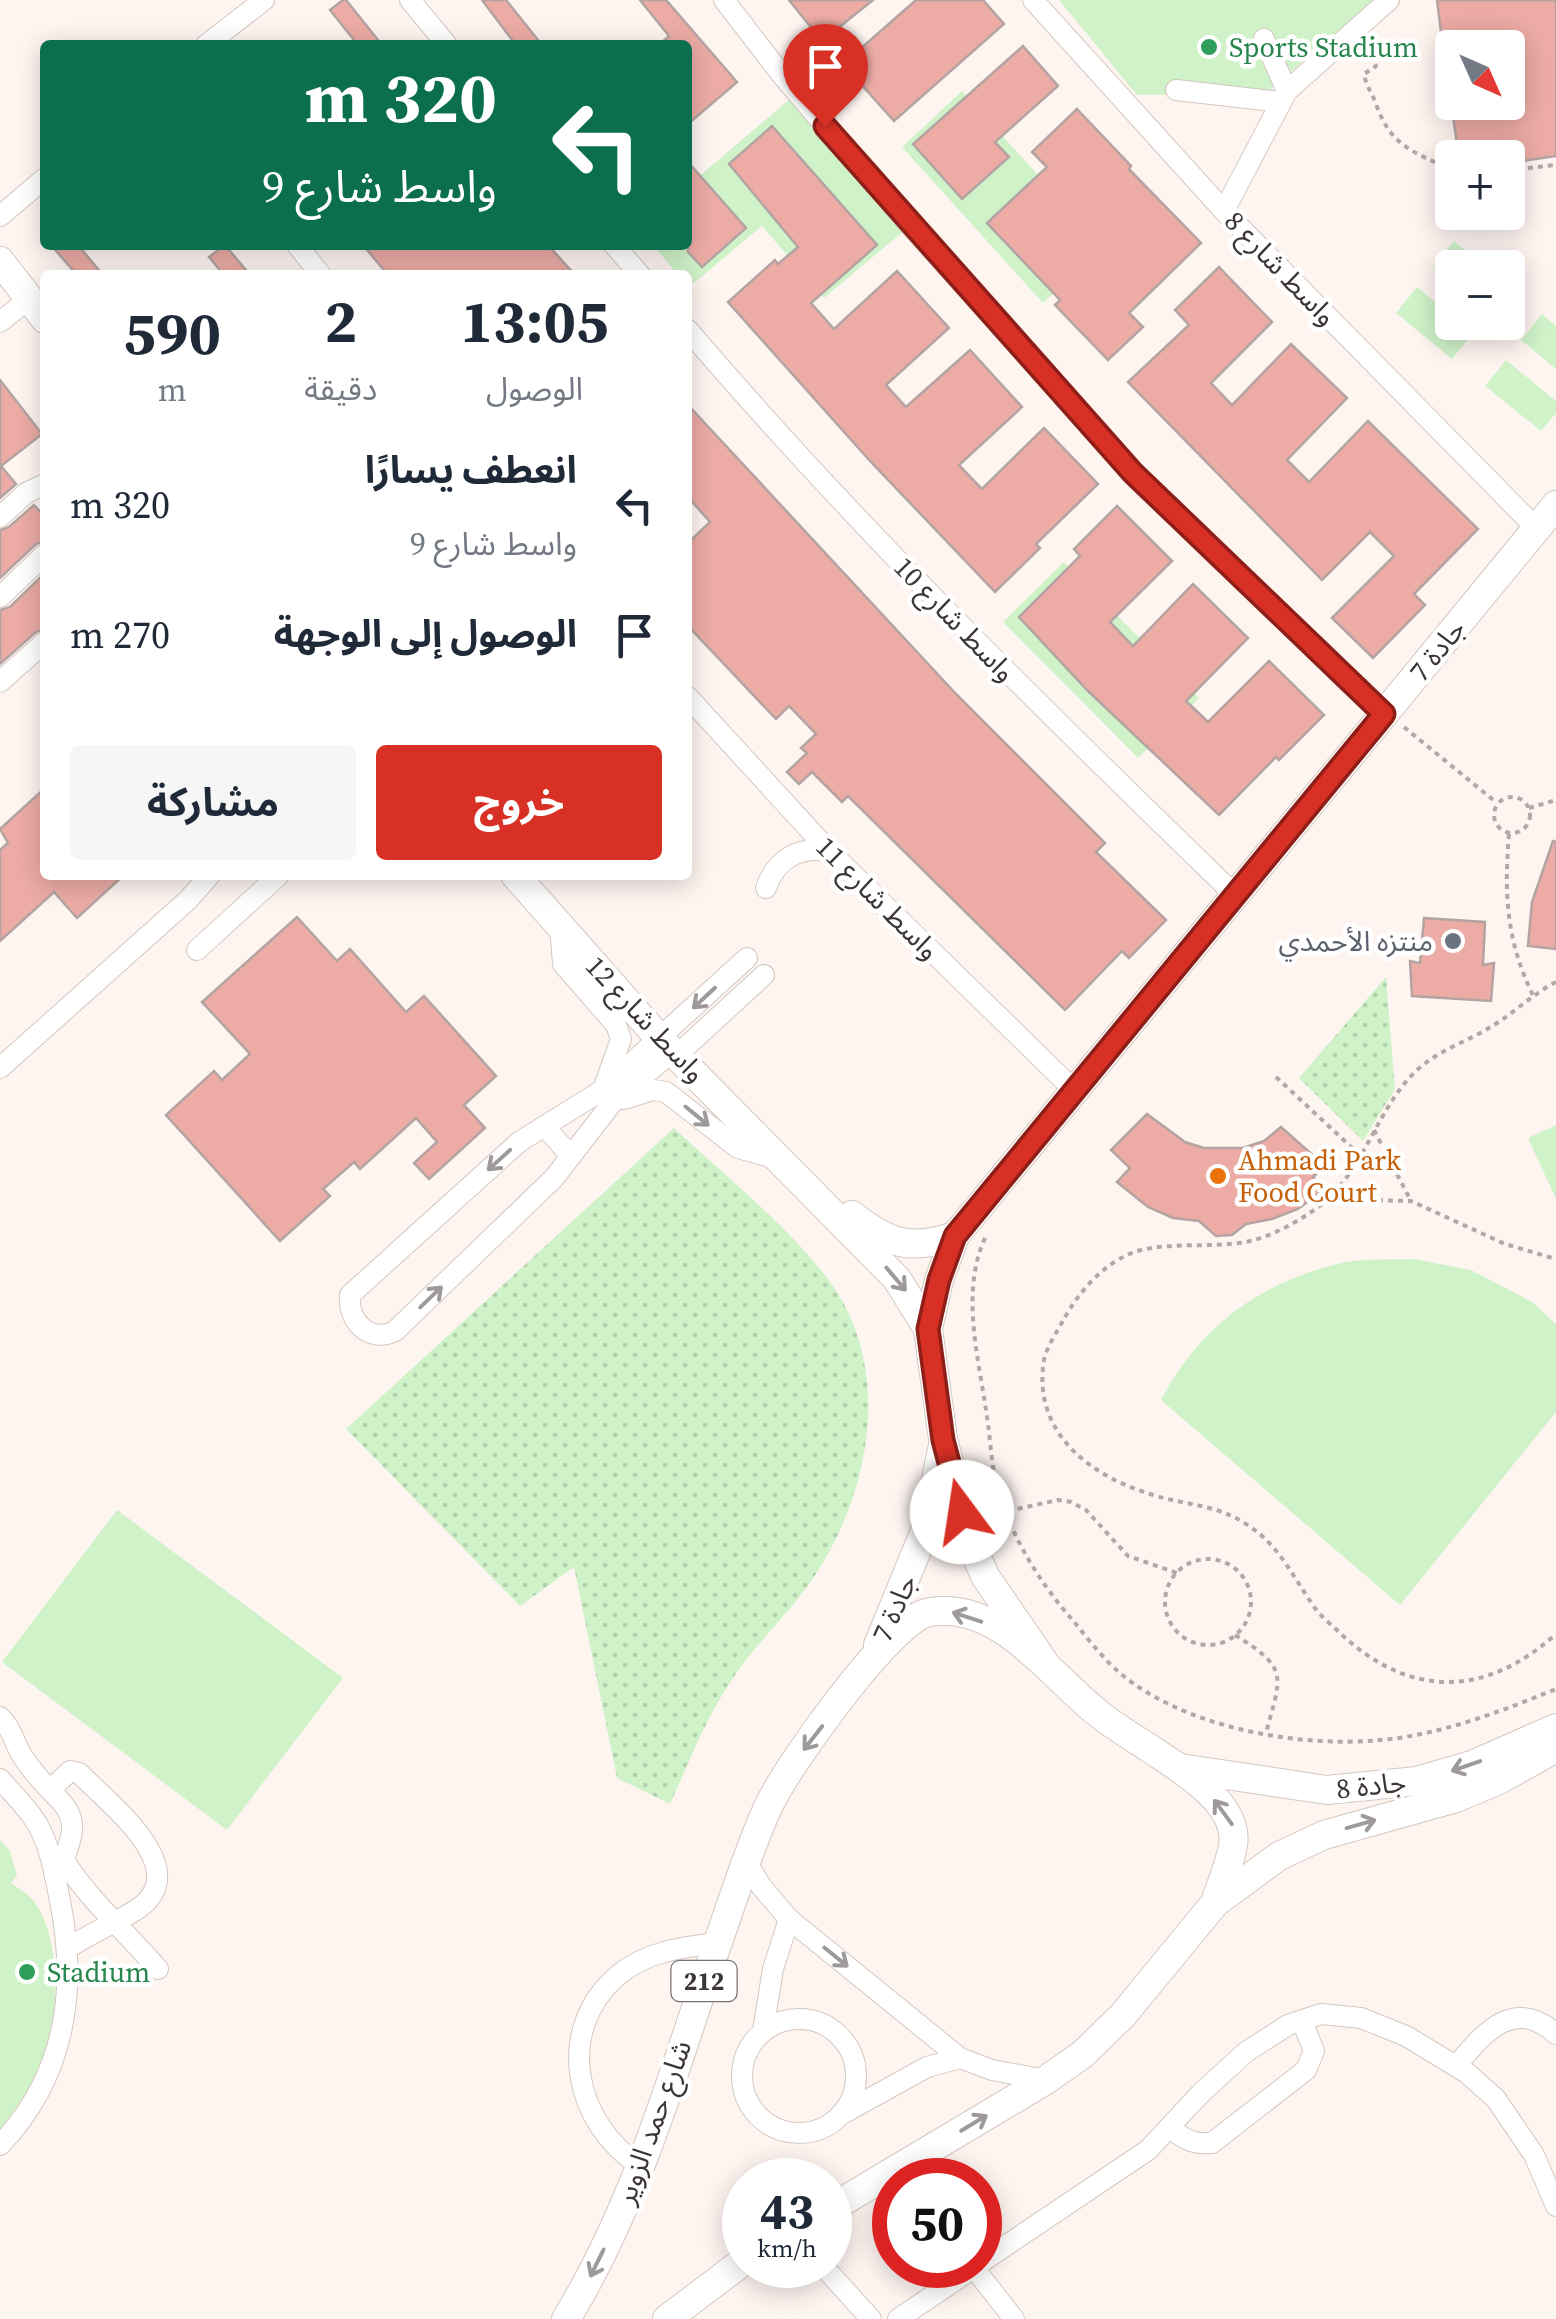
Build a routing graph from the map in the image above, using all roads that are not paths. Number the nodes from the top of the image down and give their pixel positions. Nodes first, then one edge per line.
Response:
1 (264, 0) edge
2 (410, 0) edge
3 (724, 0) edge
4 (1033, 0) edge
5 (1389, 0) edge
6 (212, 40) edge
7 (443, 40) edge
8 (1264, 40) dead end
9 (1176, 90) dead end
10 (1284, 96) junction
11 (40, 182) edge
12 (1224, 210) junction
13 (0, 216) edge
14 (301, 250) edge
15 (618, 250) edge
16 (0, 261) edge
17 (318, 270) edge
18 (636, 270) edge
19 (37, 309) edge
20 (0, 322) edge
21 (692, 335) edge
22 (40, 482) edge
23 (1556, 505) edge
24 (0, 517) edge
25 (1536, 528) junction
26 (40, 559) edge
27 (0, 597) edge
28 (40, 646) edge
29 (0, 682) edge
30 (692, 701) edge
31 (1384, 714) junction
32 (828, 851) junction
33 (206, 880) edge
34 (274, 880) edge
35 (520, 880) edge
36 (766, 888) dead end
37 (1235, 895) junction
38 (560, 925) junction
39 (197, 950) dead end
40 (747, 958) dead end
41 (764, 975) dead end
42 (670, 1048) junction
43 (0, 1068) edge
44 (1076, 1092) junction
45 (607, 1097) junction
46 (544, 1126) junction
47 (571, 1156) junction
48 (780, 1159) junction
49 (955, 1236) junction
50 (928, 1329) junction
51 (943, 1440) junction
52 (872, 1660) junction
53 (1044, 1662) junction
54 (0, 1716) edge
55 (1556, 1728) edge
56 (1556, 1748) edge
57 (1178, 1768) junction
58 (0, 1779) edge
59 (51, 1789) junction
60 (746, 1861) junction
61 (59, 1868) junction
62 (1216, 1903) junction
63 (115, 1919) junction
64 (789, 1919) junction
65 (718, 1943) junction
66 (67, 1948) junction
67 (158, 1969) dead end
68 (1302, 2021) junction
69 (763, 2031) junction
70 (1556, 2034) edge
71 (960, 2058) junction
72 (1456, 2066) junction
73 (1046, 2080) junction
74 (840, 2115) junction
75 (1171, 2129) junction
76 (0, 2145) edge
77 (640, 2166) junction
78 (852, 2196) edge
79 (1556, 2206) edge
80 (1002, 2248) edge
81 (722, 2277) edge
82 (843, 2288) edge
83 (943, 2288) edge
84 (993, 2288) edge
85 (566, 2319) edge
86 (667, 2319) edge
87 (871, 2319) edge
88 (898, 2319) edge
89 (1014, 2319) edge

1 - 6 street
2 - 7 street
3 - 31 street
4 - 12 street, واسط شارع 8
5 - 10 street
8 - 10 street
9 - 10 street
10 - 12 street
11 - 13 street
12 - 25 street, واسط شارع 8
14 - 17 street
15 - 18 street
16 - 19 main road
19 - 20 street
21 - 37 street, واسط شارع 10
22 - 24 street
23 - 25 main road, جادة 7
25 - 31 main road, جادة 7
26 - 27 street
28 - 29 street
30 - 32 street, واسط شارع 11
31 - 37 main road, جادة 7
32 - 36 street
32 - 44 street, واسط شارع 11
33 - 43 street
34 - 39 street
35 - 38 main road, واسط شارع 12
37 - 44 main road, جادة 7
38 - 42 main road, واسط شارع 12
38 - 45 street
40 -> 42 street
41 - 42 street
42 - 45 street
42 - 48 main road, واسط شارع 12
44 - 49 main road, جادة 7
45 - 46 street
45 - 47 street
45 -> 48 street
46 - 47 street
46 -> 47 street
48 - 49 main road, واسط شارع 12
48 -> 50 main road, واسط شارع 12
49 - 50 main road, جادة 7
50 - 51 main road, جادة 7
51 - 52 main road, جادة 7
51 - 53 main road, جادة 7
53 -> 52 main road, 212
52 -> 60 main road, شارع حمد الزوير / 212
53 - 57 main road, 212
54 - 59 street
55 -> 57 main road, جادة 8
62 -> 56 main road, جادة 8
62 -> 57 main road, 212
58 - 61 street
59 - 61 street
59 - 63 street
60 - 64 street
60 - 65 main road, شارع حمد الزوير / 212
61 - 63 street
61 - 66 street
62 - 73 main road, 212
63 - 66 street
63 - 67 street
64 - 69 street
64 -> 71 street
65 - 77 main road, شارع حمد الزوير / 212
65 - 77 street
66 - 76 street
68 - 72 street
68 - 75 street
68 - 75 street
69 - 74 street
69 - 74 street
70 - 72 street
71 - 73 street
71 - 74 street
72 - 79 street
78 -> 73 main road, 212
75 - 80 street
77 -> 85 main road, شارع حمد الزوير / 212
81 - 86 main road
82 - 87 street
83 - 88 street
84 - 89 street

